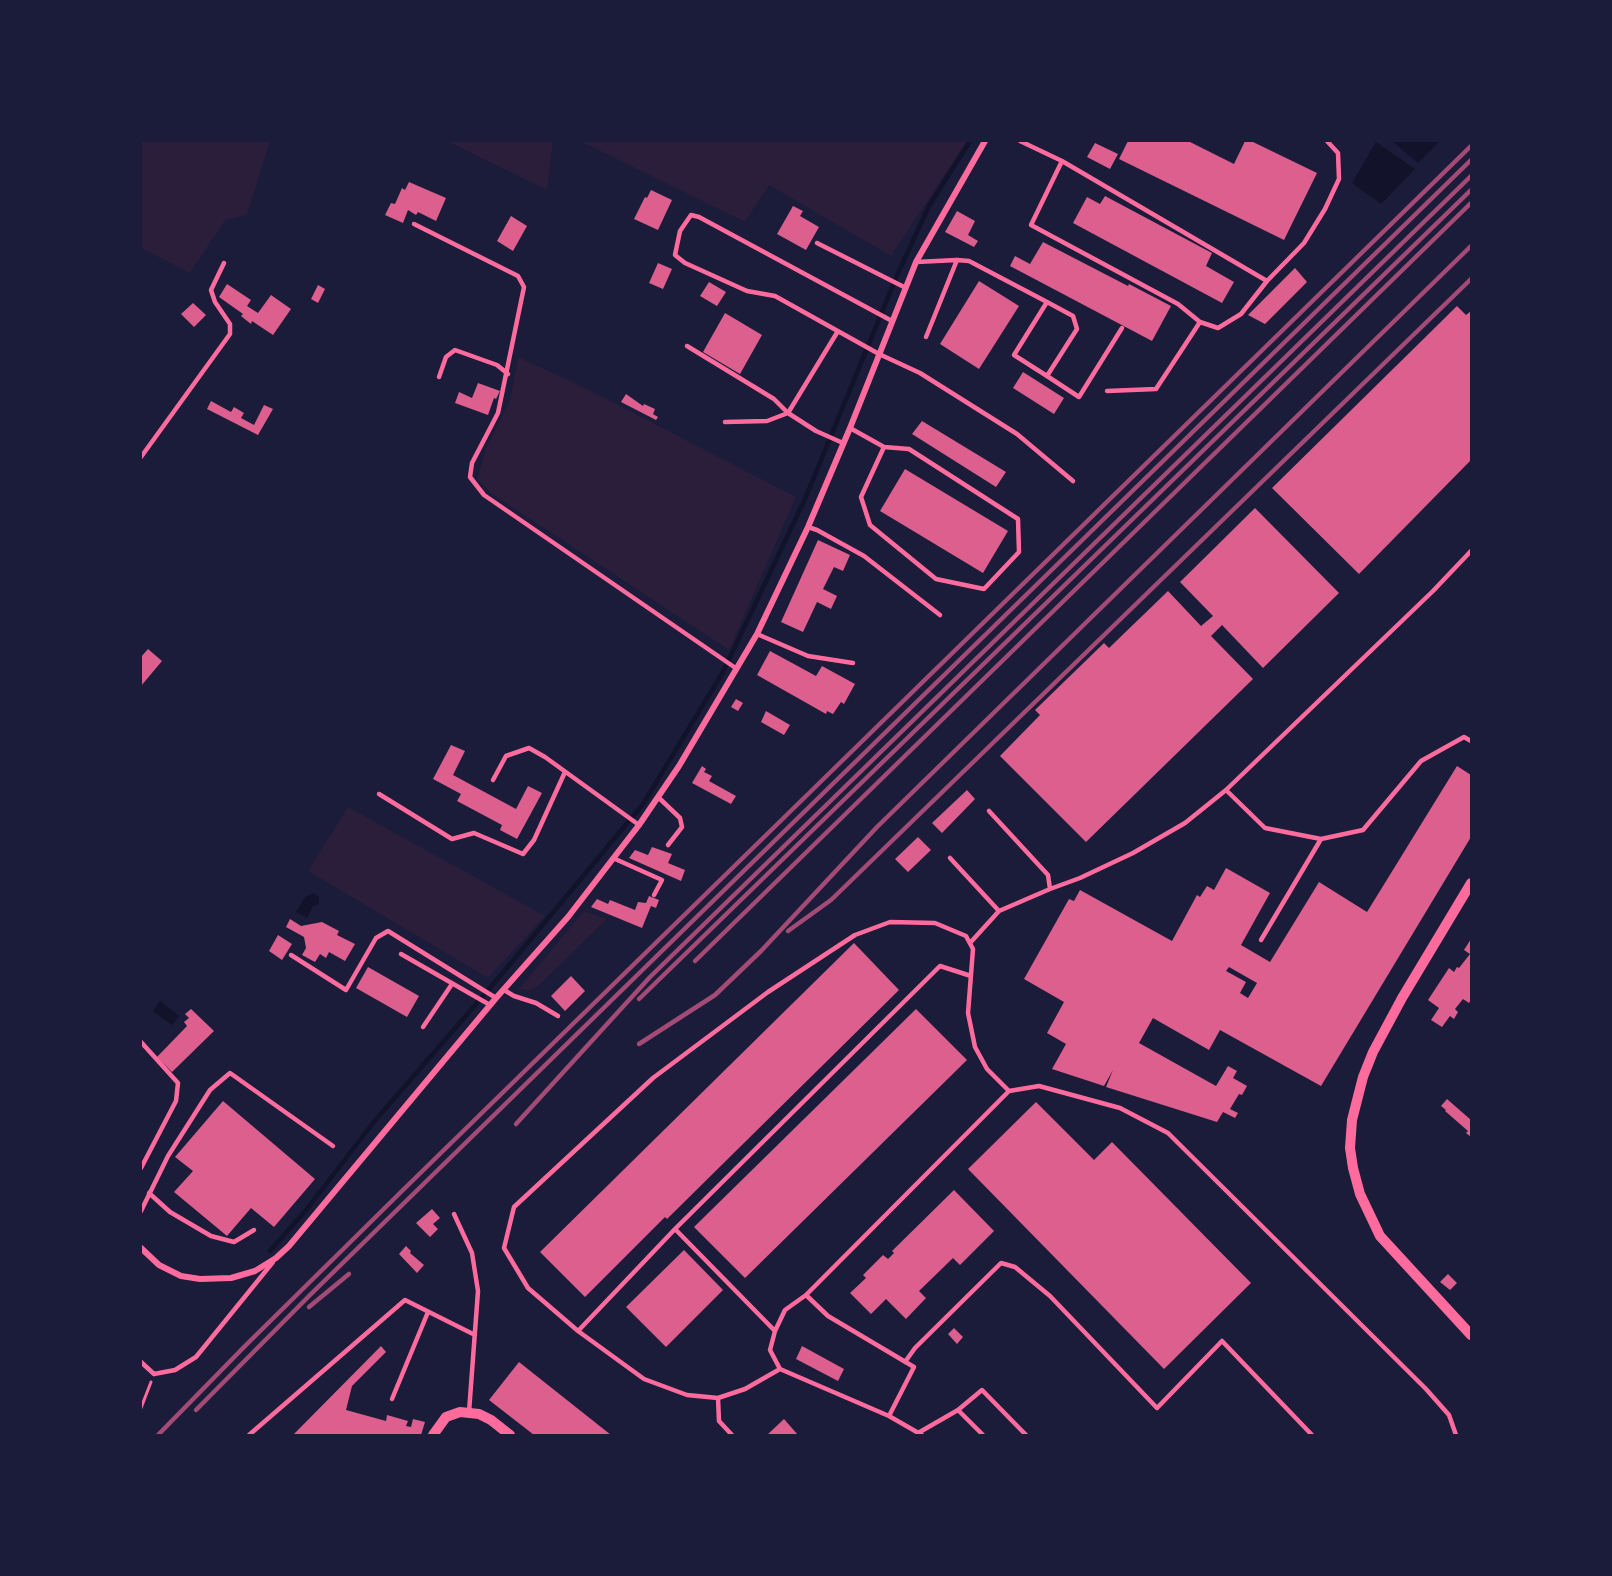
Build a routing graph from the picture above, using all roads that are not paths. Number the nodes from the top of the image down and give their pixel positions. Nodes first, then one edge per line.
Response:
1 (985, 141) edge
2 (1020, 141) edge
3 (1327, 141) edge
4 (1062, 161) junction
5 (414, 224) dead end
6 (817, 243) dead end
7 (957, 260) junction
8 (916, 262) junction
9 (224, 263) dead end
10 (1268, 281) junction
11 (906, 288) junction
12 (1047, 302) junction
13 (892, 321) junction
14 (1200, 322) junction
15 (1122, 328) dead end
16 (838, 331) junction
17 (926, 337) dead end
18 (687, 346) dead end
19 (879, 354) junction
20 (508, 374) junction
21 (1047, 376) junction
22 (439, 377) dead end
23 (1107, 391) dead end
24 (788, 413) junction
25 (725, 422) dead end
26 (850, 428) junction
27 (843, 443) junction
28 (884, 447) junction
29 (141, 457) edge
30 (1073, 481) dead end
31 (807, 527) junction
32 (1471, 551) edge
33 (940, 615) dead end
34 (757, 634) junction
35 (853, 663) dead end
36 (736, 669) junction
37 (1471, 741) edge
38 (565, 772) junction
39 (493, 780) dead end
40 (1226, 790) junction
41 (379, 794) dead end
42 (658, 797) junction
43 (989, 811) dead end
44 (639, 825) junction
45 (1321, 839) junction
46 (668, 845) dead end
47 (613, 858) junction
48 (950, 858) dead end
49 (1471, 882) edge
50 (1050, 889) junction
51 (654, 895) dead end
52 (999, 911) junction
53 (1261, 940) dead end
54 (970, 943) junction
55 (401, 954) dead end
56 (291, 955) dead end
57 (971, 976) junction
58 (452, 984) junction
59 (504, 990) junction
60 (496, 998) junction
61 (490, 1005) junction
62 (558, 1016) dead end
63 (423, 1027) dead end
64 (141, 1042) edge
65 (1009, 1091) junction
66 (333, 1146) dead end
67 (141, 1168) edge
68 (149, 1193) junction
69 (141, 1211) edge
70 (454, 1214) dead end
71 (675, 1229) junction
72 (254, 1230) dead end
73 (141, 1248) edge
74 (276, 1258) junction
75 (807, 1295) junction
76 (428, 1312) junction
77 (578, 1331) junction
78 (775, 1331) junction
79 (475, 1335) junction
80 (1471, 1335) edge
81 (141, 1362) edge
82 (905, 1362) junction
83 (780, 1369) junction
84 (718, 1398) junction
85 (392, 1399) dead end
86 (958, 1410) junction
87 (469, 1412) junction
88 (889, 1416) junction
89 (920, 1434) edge
90 (249, 1435) edge
91 (433, 1435) edge
92 (510, 1435) edge
93 (732, 1435) edge
94 (983, 1435) edge
95 (1026, 1435) edge
96 (1312, 1435) edge
97 (1456, 1435) edge

1 - 8 street
2 - 4 lane
3 - 10 lane
4 - 10 lane
4 - 14 lane
5 - 20 lane
6 - 11 lane
7 - 8 lane
7 - 12 lane
7 - 17 lane
8 - 11 street
9 - 29 lane
10 - 14 lane
11 - 13 street
12 - 21 lane
12 - 21 lane
13 - 16 lane
13 - 19 street
14 - 23 lane
15 - 21 lane
16 - 19 lane
16 - 24 lane
18 - 24 lane
19 - 26 street
19 - 30 lane
20 - 22 lane
20 - 36 lane
24 - 25 lane
24 - 27 lane
26 - 27 street
26 - 28 lane
27 - 31 street
28 - 28 lane
31 - 33 lane
31 - 34 street
32 - 40 lane
34 - 35 lane
34 - 36 street
36 - 42 street
37 - 45 lane
38 - 39 lane
38 - 41 lane
38 - 44 lane
40 - 45 lane
40 - 50 lane
42 - 44 street
42 - 46 lane
43 - 50 lane
44 - 47 street
45 - 53 lane
47 - 51 lane
47 - 59 street
48 - 52 lane
49 - 80 street
50 - 52 lane
52 - 54 lane
54 - 57 lane
54 - 77 lane
55 - 58 lane
56 - 60 lane
57 - 65 lane
57 - 71 lane
58 - 61 lane
58 - 63 lane
59 - 60 street
59 - 62 lane
60 - 61 street
61 - 74 street
64 - 67 lane
65 - 75 lane
65 - 97 lane
66 - 68 lane
68 - 69 lane
68 - 72 lane
70 - 79 lane
71 - 77 lane
71 - 78 lane
73 - 74 street
74 - 81 lane
75 - 78 lane
75 - 82 lane
76 - 79 lane
76 - 85 lane
76 - 90 lane
77 - 84 lane
78 - 83 lane
79 - 87 lane
82 - 88 lane
82 - 96 lane
83 - 84 lane
83 - 88 lane
84 - 93 lane
86 - 89 lane
86 - 94 lane
86 - 95 lane
87 - 91 street
87 - 92 street
88 - 89 lane

